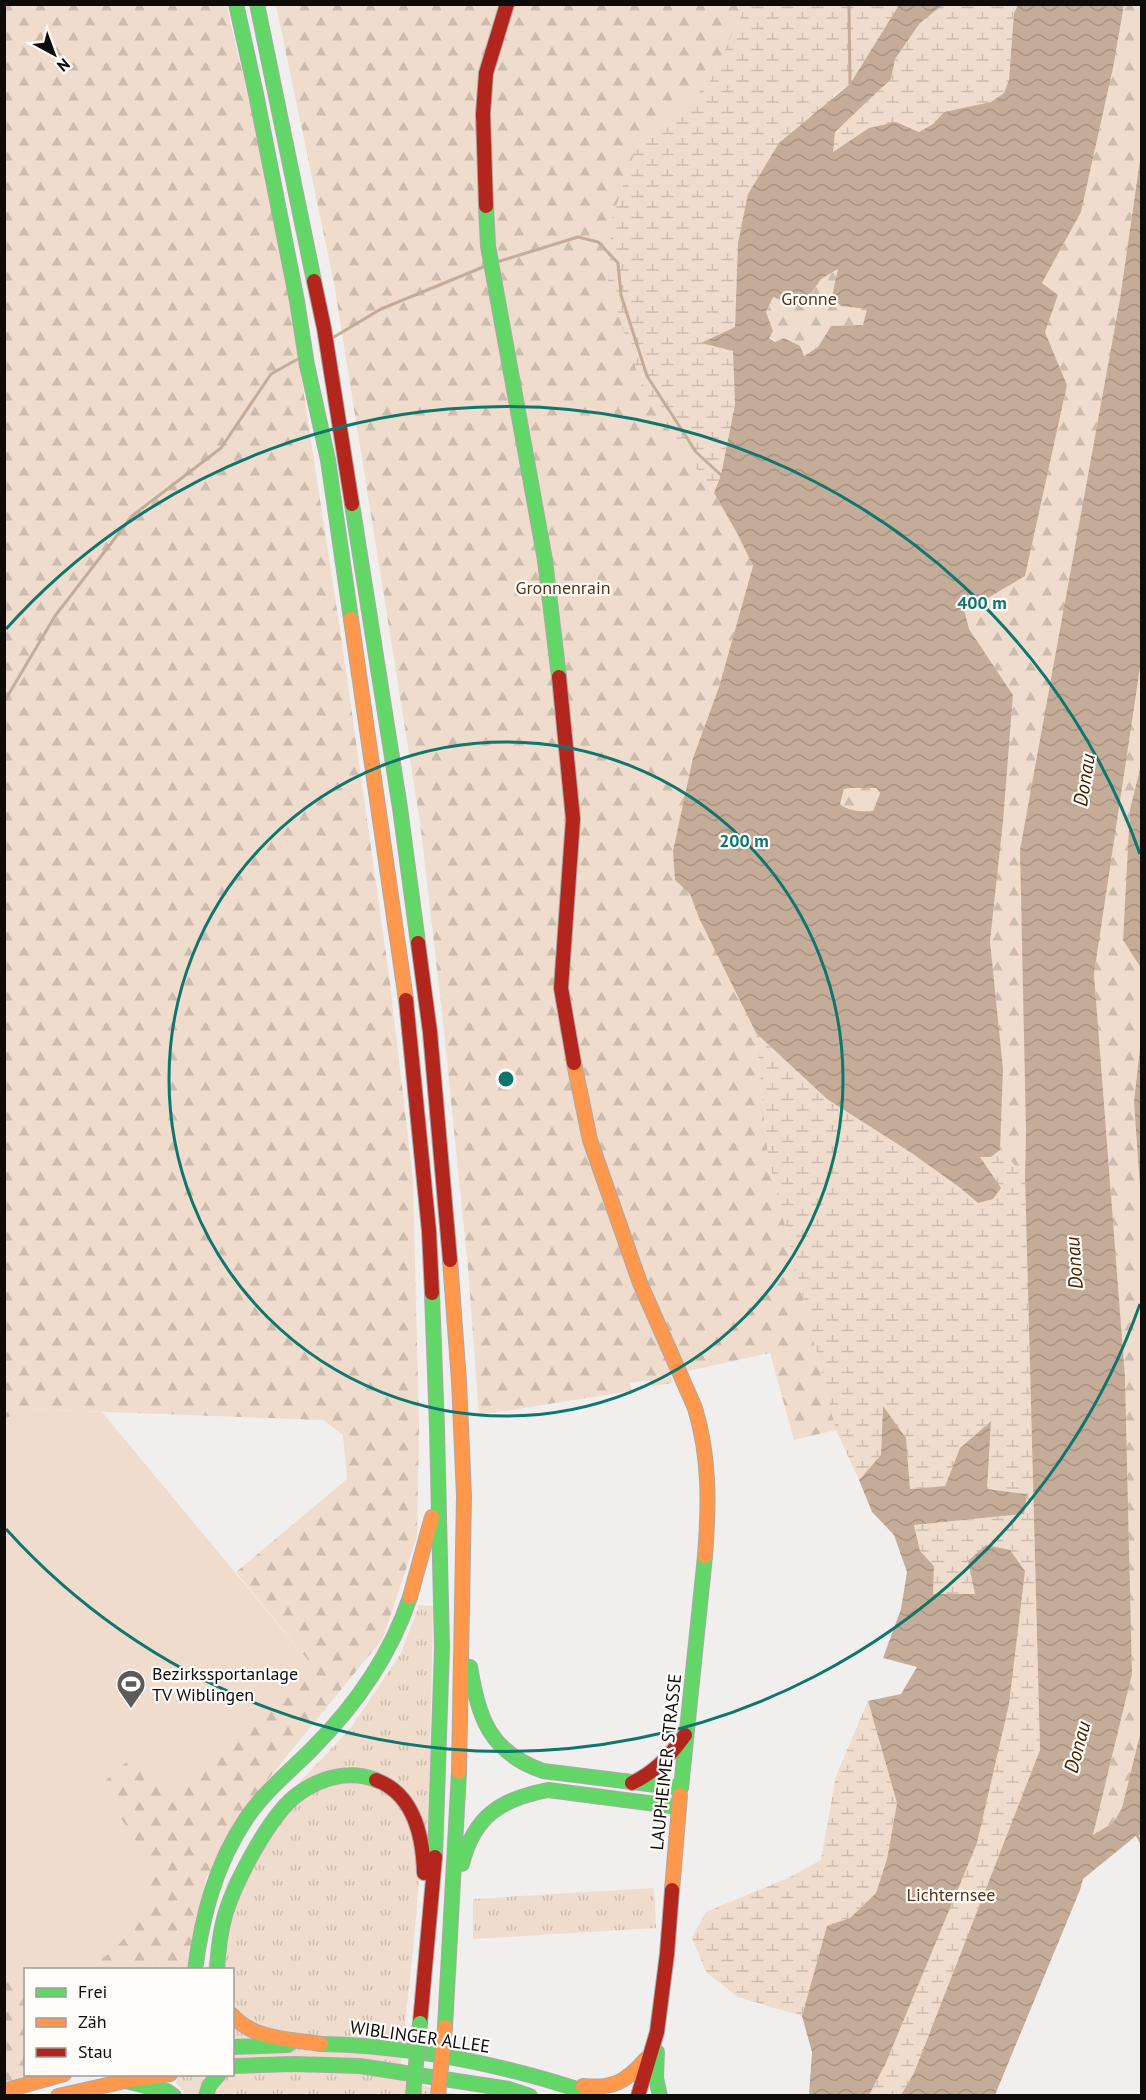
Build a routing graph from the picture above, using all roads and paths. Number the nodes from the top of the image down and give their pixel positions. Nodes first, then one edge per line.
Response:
1 (236, 4) edge
2 (257, 4) edge
3 (507, 4) edge
4 (437, 1497) junction
5 (463, 1626) junction
6 (685, 1735) junction
7 (632, 1783) junction
8 (681, 1788) junction
9 (679, 1807) junction
10 (452, 1904) junction
11 (430, 1929) junction
12 (195, 1968) edge
13 (217, 1968) edge
14 (234, 2017) edge
15 (657, 2032) junction
16 (321, 2044) junction
17 (234, 2047) edge
18 (649, 2056) junction
19 (234, 2066) edge
20 (57, 2076) edge
21 (155, 2076) edge
22 (217, 2076) edge
23 (125, 2080) junction
24 (566, 2084) junction
25 (4, 2091) edge
26 (413, 2095) edge
27 (58, 2096) edge
28 (174, 2096) edge
29 (206, 2096) edge
30 (438, 2096) edge
31 (530, 2096) edge
32 (598, 2096) edge
33 (638, 2096) edge
34 (660, 2096) edge

1 - 4 main road
2 - 5 main road
3 - 6 main road, LAUPHEIMER STRASSE
4 - 11 main road
4 - 12 main road
5 - 7 main road
5 - 10 main road
6 - 7 main road
6 - 8 main road, LAUPHEIMER STRASSE
7 - 8 main road
8 - 9 main road, LAUPHEIMER STRASSE
9 - 10 main road
9 - 15 main road, LAUPHEIMER STRASSE
10 - 30 main road, bridge
11 - 13 main road
11 - 26 main road, bridge
14 - 16 main road
15 - 18 main road, LAUPHEIMER STRASSE
15 - 34 main road
16 - 17 main road, WIBLINGER ALLEE
16 - 24 main road, WIBLINGER ALLEE
18 - 24 main road
18 - 33 main road, LAUPHEIMER STRASSE
19 - 31 main road, WIBLINGER ALLEE
20 - 25 main road
21 - 23 main road
22 - 29 main road
23 - 27 main road
23 - 28 main road
24 - 32 main road, WIBLINGER ALLEE

